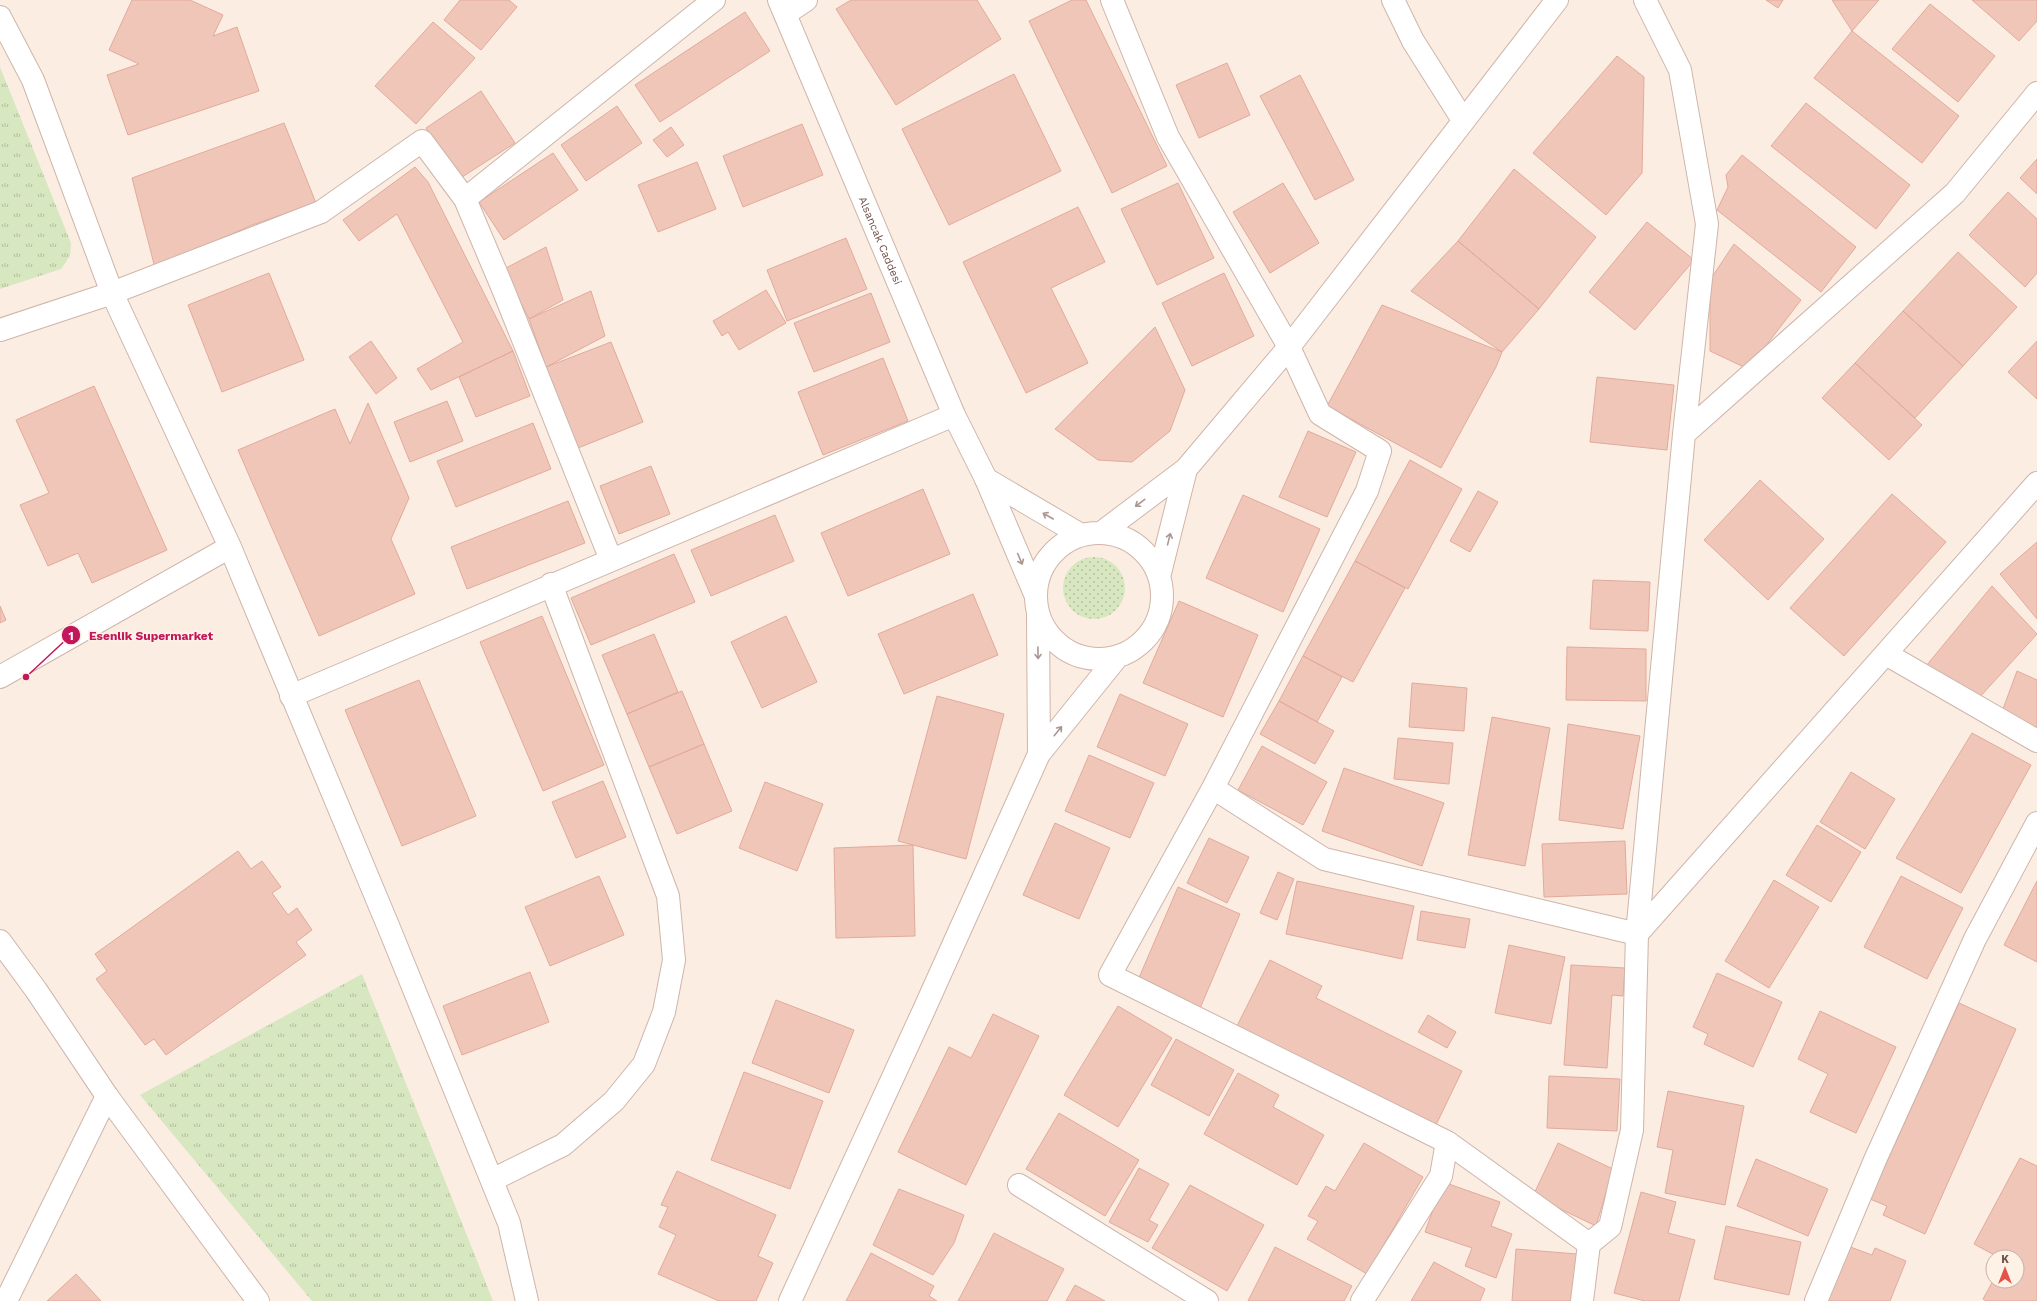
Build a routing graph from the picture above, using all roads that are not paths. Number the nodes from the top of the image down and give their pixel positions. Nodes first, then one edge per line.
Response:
1 (714, 0) edge
2 (806, 0) edge
3 (1112, 0) edge
4 (1393, 0) edge
5 (1557, 0) edge
6 (1645, 0) edge
7 (782, 7) edge
8 (0, 17) edge
9 (2037, 93) edge
10 (1463, 120) junction
11 (465, 199) junction
12 (112, 293) junction
13 (0, 330) edge
14 (1289, 347) junction
15 (954, 415) junction
16 (1684, 434) junction
17 (1186, 469) junction
18 (986, 480) junction
19 (2037, 483) edge
20 (1091, 534) junction
21 (230, 547) junction
22 (610, 560) junction
23 (1159, 577) junction
24 (551, 584) junction
25 (1037, 604) junction
26 (1886, 654) junction
27 (1118, 656) junction
28 (0, 677) edge
29 (291, 696) junction
30 (2037, 741) edge
31 (1039, 754) junction
32 (1213, 788) junction
33 (2037, 823) edge
34 (1637, 934) junction
35 (0, 941) edge
36 (107, 1096) junction
37 (1447, 1142) junction
38 (492, 1180) junction
39 (1019, 1185) dead end
40 (1589, 1244) junction
41 (6, 1301) edge
42 (258, 1301) edge
43 (527, 1301) edge
44 (790, 1301) edge
45 (1207, 1301) edge
46 (1362, 1301) edge
47 (1582, 1301) edge
48 (1816, 1301) edge

1 - 11 street
2 - 7 street
3 - 14 street
4 - 10 street
5 - 10 street
6 - 16 street
7 - 15 street, Alsancak Caddesi
8 - 12 street
9 - 16 street
10 - 14 street
11 - 12 street
11 - 22 street
12 - 13 street
12 - 21 street
14 - 17 street
14 - 32 street
15 - 18 street, Alsancak Caddesi
15 - 22 street
16 - 34 street
17 -> 20 street
23 -> 17 street
20 -> 18 street
18 -> 25 street, Alsancak Caddesi
19 - 26 street
20 - 23 street
20 - 25 street
21 - 28 street
21 - 29 street
22 - 24 street
23 - 27 street
24 - 29 street
24 - 38 street
25 - 27 street
25 -> 31 street
26 - 30 street
26 - 34 street
31 -> 27 street
29 - 38 street
31 - 44 street
32 - 34 street
32 - 37 street
33 - 48 street
34 - 40 street
35 - 36 street
36 - 41 street
36 - 42 street
37 - 40 street
37 - 46 street
38 - 43 street
39 - 45 street
40 - 47 street

